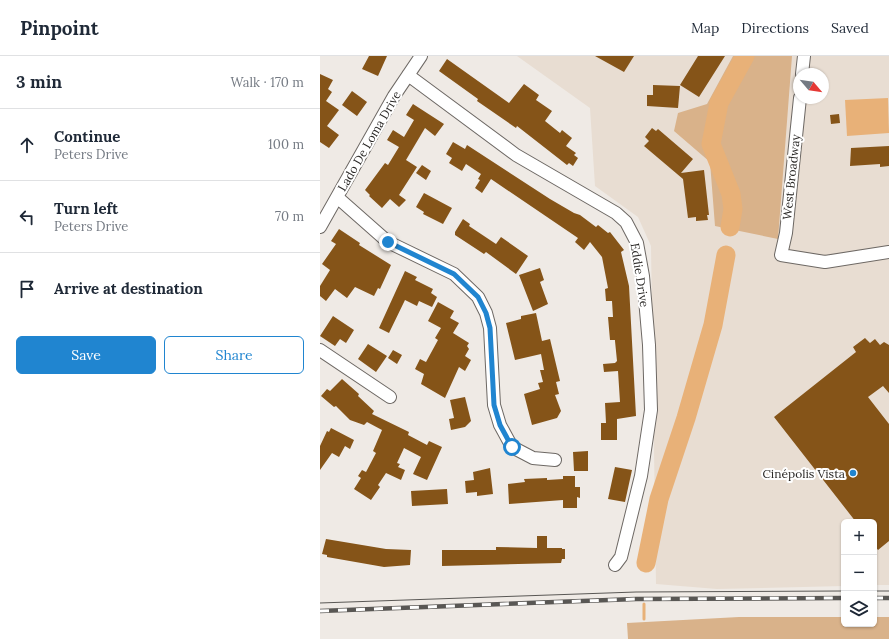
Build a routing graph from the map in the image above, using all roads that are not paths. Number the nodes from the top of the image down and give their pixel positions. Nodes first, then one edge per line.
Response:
1 (421, 56) edge
2 (804, 56) edge
3 (803, 68) edge
4 (408, 75) junction
5 (799, 104) edge
6 (337, 197) junction
7 (320, 228) edge
8 (889, 252) edge
9 (320, 350) edge
10 (390, 397) dead end
11 (555, 460) dead end
12 (615, 565) dead end

1 - 4 street, Lado De Loma Drive
2 - 3 street
4 - 6 street, Lado De Loma Drive
4 - 12 street, Eddie Drive
5 - 8 street, West Broadway
6 - 7 street, Lado De Loma Drive
6 - 11 street
9 - 10 street

